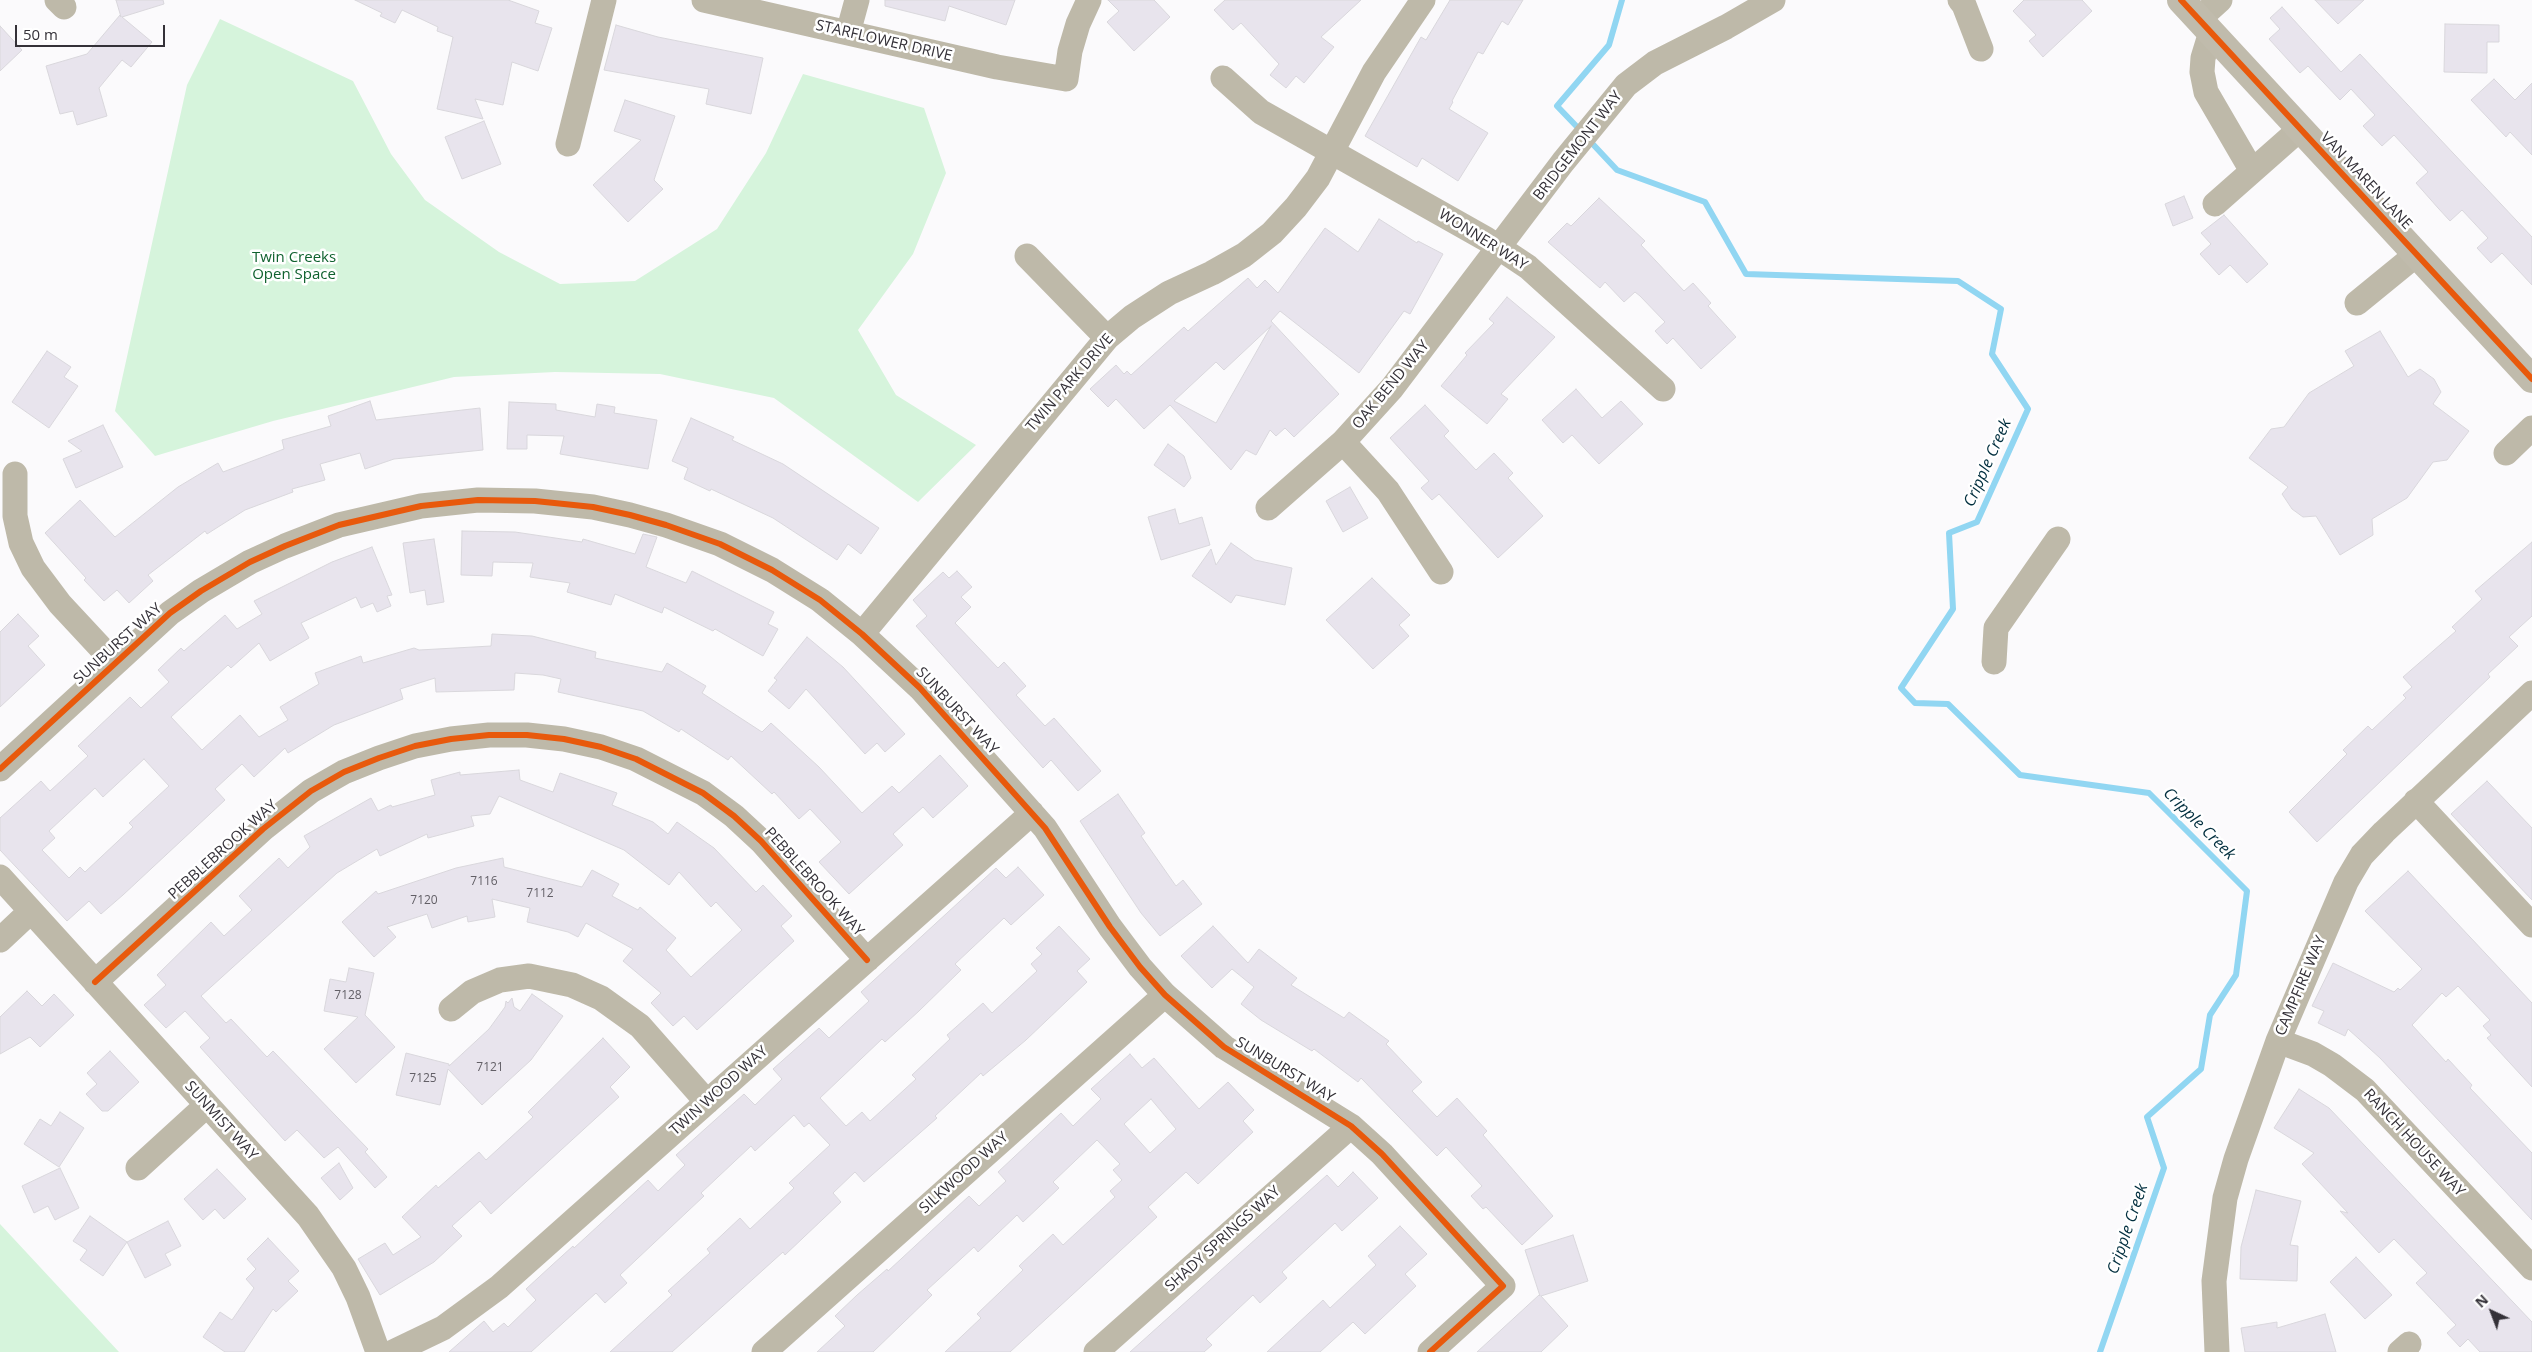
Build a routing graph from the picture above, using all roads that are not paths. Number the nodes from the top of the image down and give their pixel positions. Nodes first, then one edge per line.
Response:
1 (604, 0) edge
2 (704, 0) edge
3 (857, 0) edge
4 (1089, 0) edge
5 (1423, 0) edge
6 (1773, 0) edge
7 (1960, 0) edge
8 (2220, 0) edge
9 (2197, 17) edge
10 (848, 33) junction
11 (1981, 49) dead end
12 (1223, 78) dead end
13 (2300, 128) junction
14 (568, 144) dead end
15 (1332, 153) junction
16 (2252, 171) junction
17 (2214, 204) dead end
18 (1500, 248) junction
19 (2416, 254) junction
20 (1028, 256) dead end
21 (2357, 304) dead end
22 (1106, 338) junction
23 (2532, 379) edge
24 (1663, 389) dead end
25 (2532, 428) edge
26 (1343, 442) junction
27 (2506, 453) dead end
28 (15, 474) dead end
29 (1268, 508) dead end
30 (2058, 539) dead end
31 (1441, 572) dead end
32 (862, 634) junction
33 (114, 662) junction
34 (1994, 662) dead end
35 (2532, 693) edge
36 (0, 769) edge
37 (2416, 801) junction
38 (1032, 812) junction
39 (0, 877) edge
40 (32, 911) junction
41 (2532, 926) edge
42 (0, 940) edge
43 (867, 960) junction
44 (95, 982) junction
45 (1165, 995) junction
46 (451, 1009) dead end
47 (2278, 1041) junction
48 (707, 1102) junction
49 (207, 1105) junction
50 (1350, 1126) junction
51 (138, 1168) dead end
52 (2532, 1268) edge
53 (378, 1352) edge
54 (393, 1352) edge
55 (764, 1352) edge
56 (1096, 1352) edge
57 (1430, 1352) edge
58 (2217, 1352) edge

1 - 14 street
2 - 10 street, STARFLOWER DRIVE
3 - 10 street
4 - 10 street, STARFLOWER DRIVE
5 - 15 street, TWIN PARK DRIVE
6 - 18 street, BRIDGEMONT WAY
7 - 11 street
8 - 9 street
9 - 13 main road, VAN MAREN LANE
9 - 16 street
12 - 15 street, WONNER WAY
13 - 16 street
13 - 19 main road, VAN MAREN LANE
15 - 18 street, WONNER WAY
15 - 22 street, TWIN PARK DRIVE
16 - 17 street
18 - 24 street, WONNER WAY
18 - 26 street, OAK BEND WAY
19 - 21 street
19 - 23 main road, VAN MAREN LANE
20 - 22 street
22 - 32 street, TWIN PARK DRIVE
25 - 27 street
26 - 29 street, OAK BEND WAY
26 - 31 street
28 - 33 street
30 - 34 street
32 - 33 street, SUNBURST WAY
32 - 38 street, SUNBURST WAY
33 - 36 street, SUNBURST WAY
35 - 37 street, CAMPFIRE WAY
37 - 41 street
37 - 47 street, CAMPFIRE WAY
38 - 43 street, TWIN WOOD WAY
38 - 45 street, SUNBURST WAY
39 - 40 street, SUNMIST WAY
40 - 42 street
40 - 44 street, SUNMIST WAY
43 - 44 street, PEBBLEBROOK WAY
43 - 48 street, TWIN WOOD WAY
44 - 49 street, SUNMIST WAY
45 - 50 street, SUNBURST WAY
45 - 55 street, SILKWOOD WAY
46 - 48 street
47 - 52 street, RANCH HOUSE WAY
47 - 58 street, CAMPFIRE WAY
48 - 54 street, TWIN WOOD WAY
49 - 51 street
49 - 53 street, SUNMIST WAY
50 - 56 street, SHADY SPRINGS WAY
50 - 57 street, SUNBURST WAY

